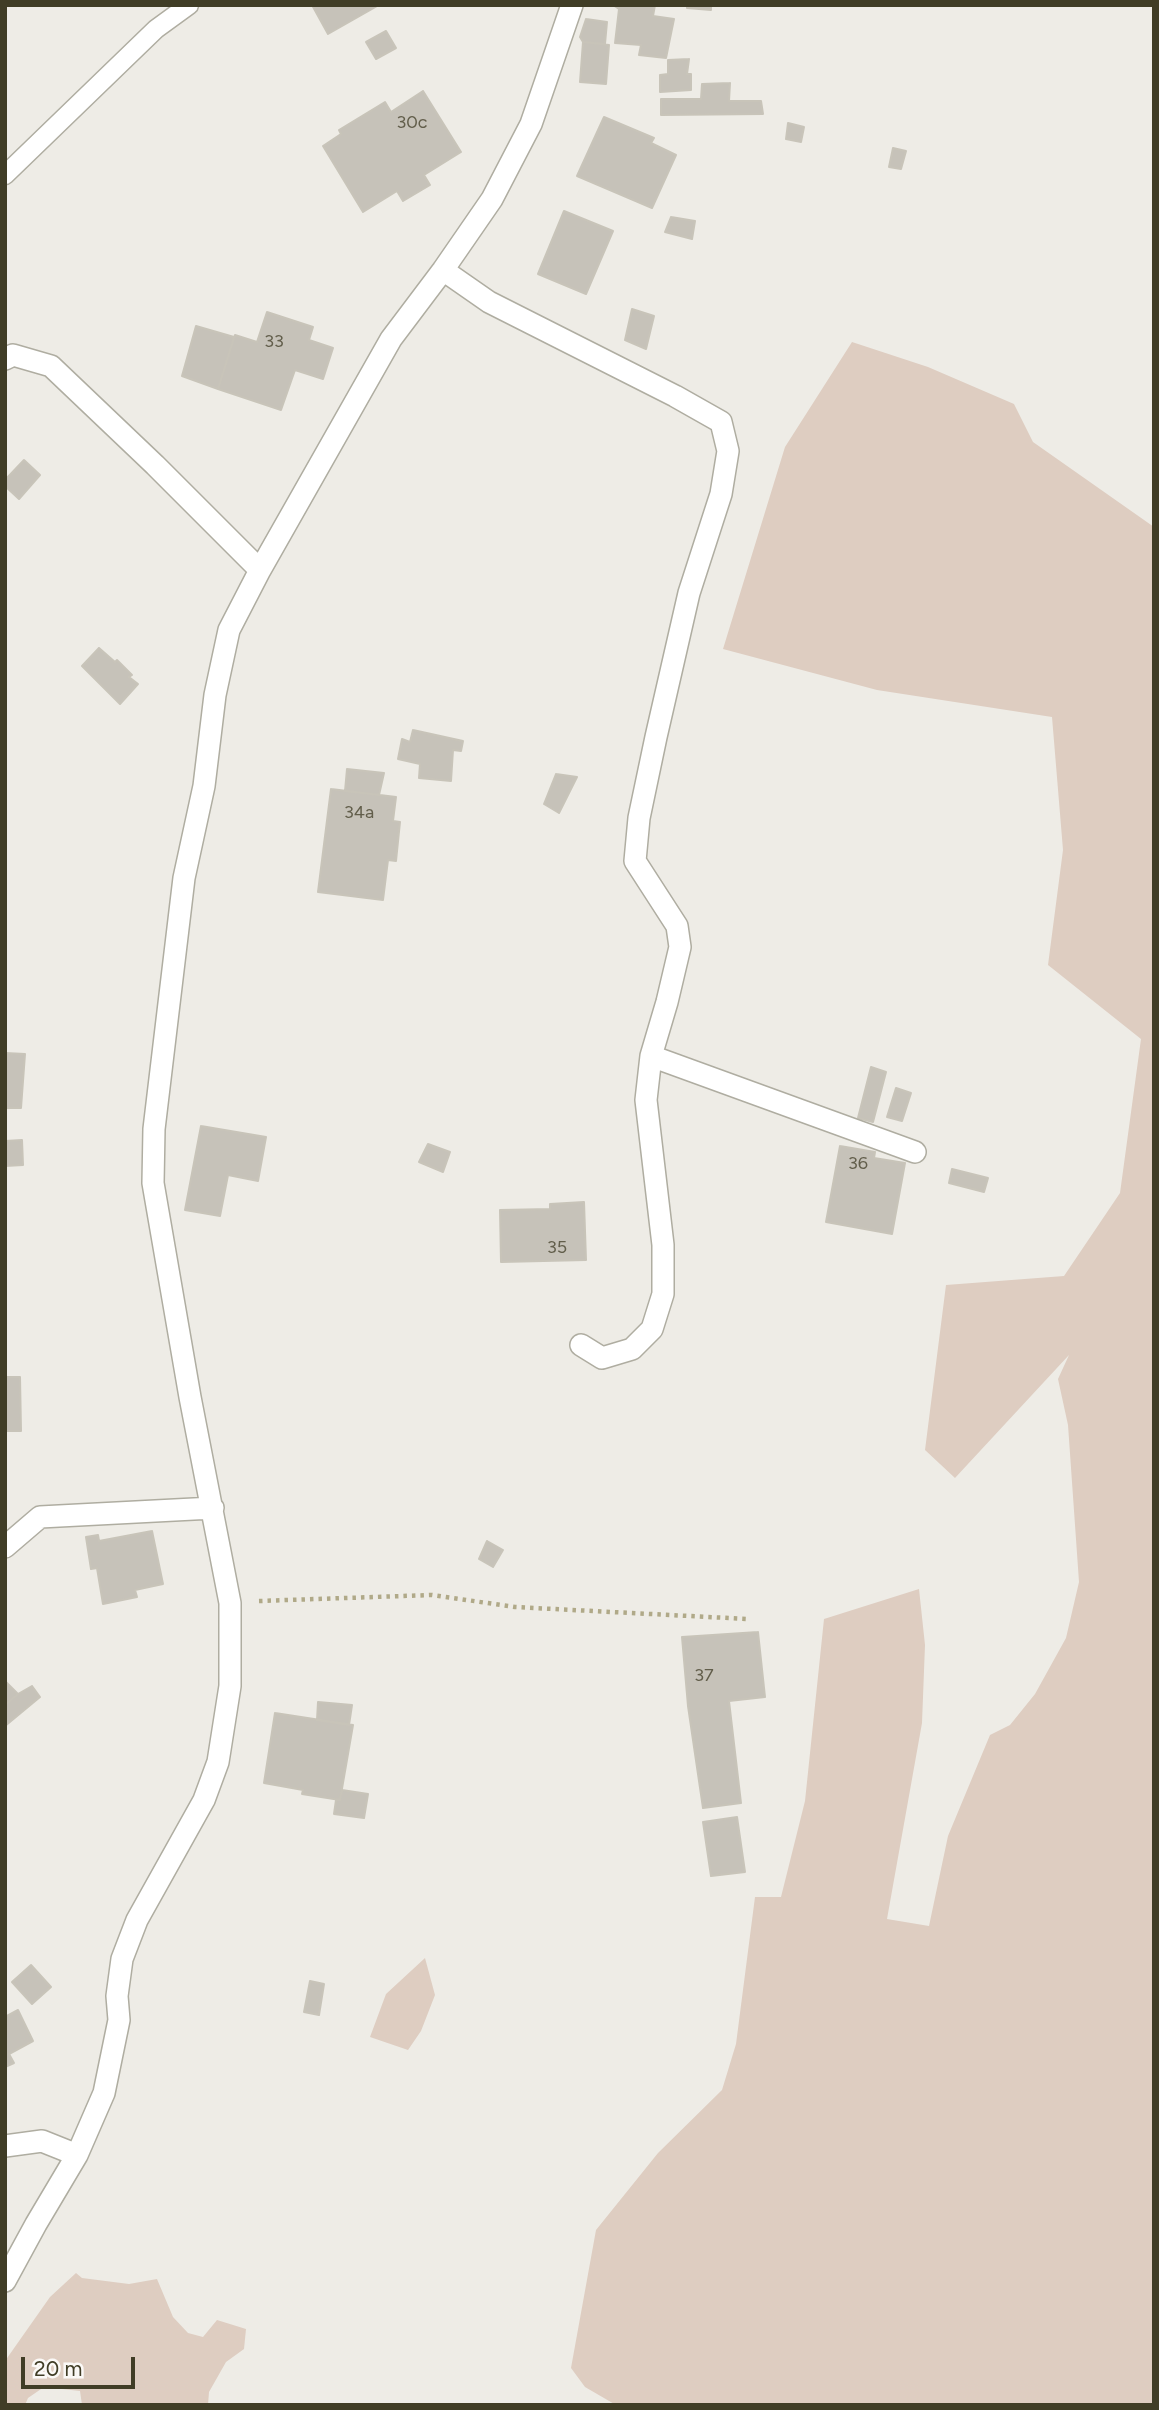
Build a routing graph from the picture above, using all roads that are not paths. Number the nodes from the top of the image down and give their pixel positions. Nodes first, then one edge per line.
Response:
1 (189, 5) edge
2 (572, 5) edge
3 (5, 175) edge
4 (443, 270) junction
5 (5, 359) edge
6 (260, 570) junction
7 (651, 1056) junction
8 (915, 1152) dead end
9 (581, 1345) dead end
10 (212, 1508) junction
11 (5, 1547) edge
12 (5, 2146) edge
13 (77, 2155) junction
14 (5, 2281) edge

1 - 3 lane
2 - 4 street
4 - 6 street
4 - 7 street
5 - 6 street
6 - 10 street
7 - 8 street
7 - 9 street
10 - 11 street
10 - 13 street
12 - 13 street
13 - 14 street

